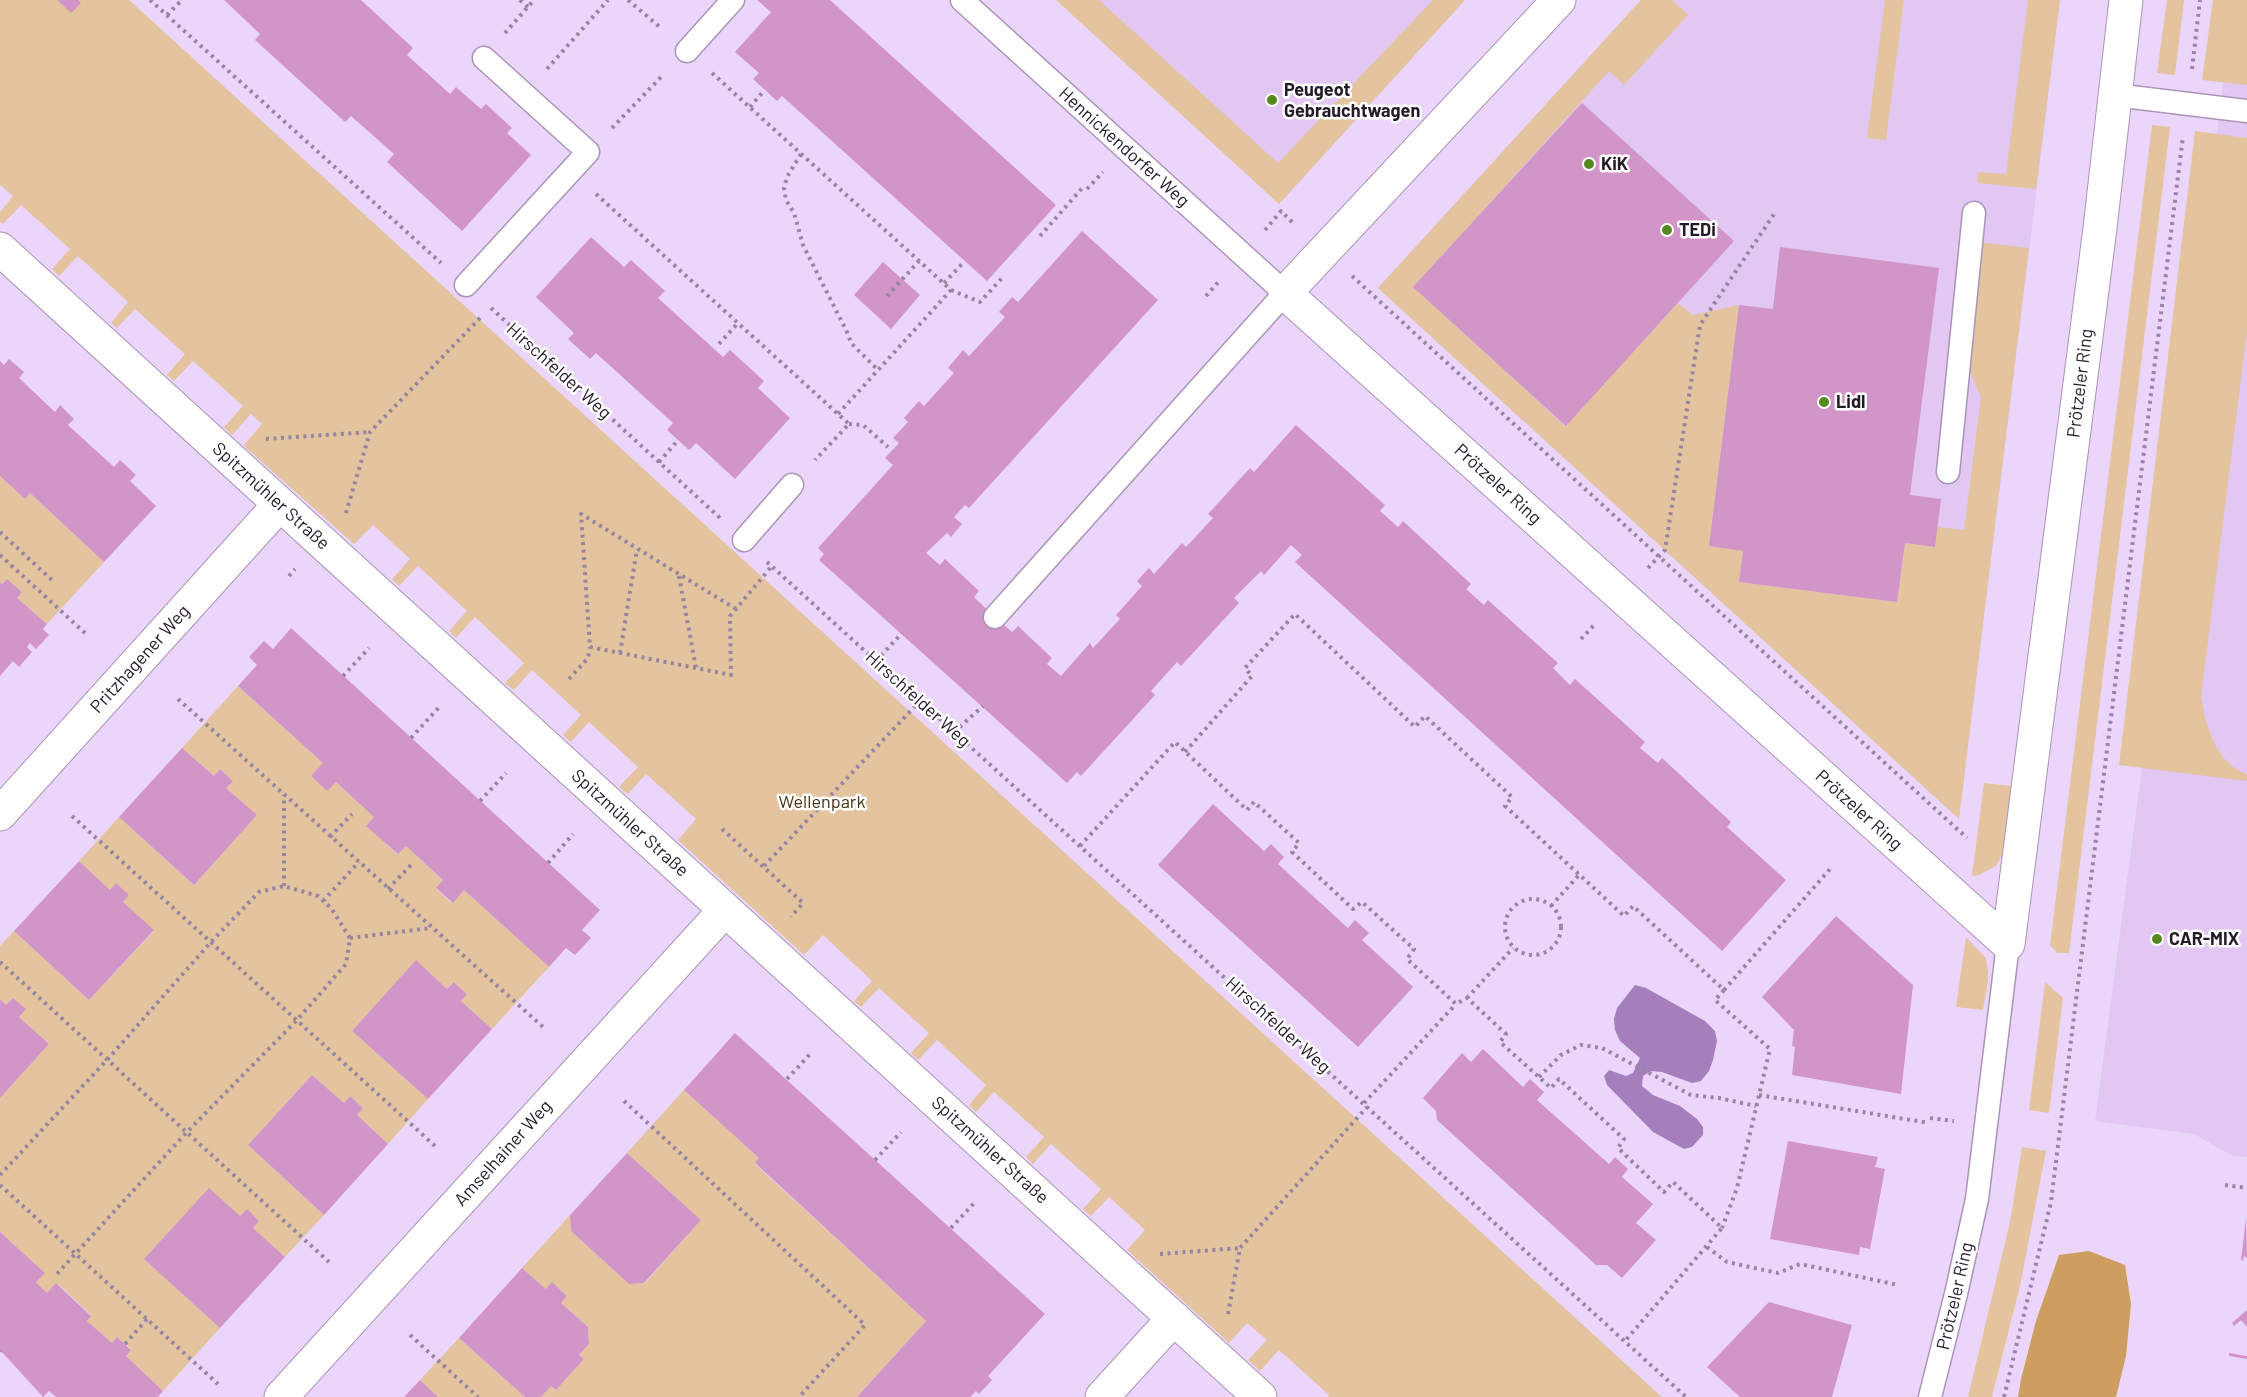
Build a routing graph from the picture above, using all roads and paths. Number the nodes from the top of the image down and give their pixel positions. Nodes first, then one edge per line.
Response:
1 (150, 0) edge
2 (182, 0) edge
3 (520, 0) edge
4 (534, 0) edge
5 (608, 0) edge
6 (628, 0) edge
7 (734, 0) edge
8 (962, 0) edge
9 (1559, 0) edge
10 (2126, 0) edge
11 (2200, 0) edge
12 (528, 7) junction
13 (167, 15) junction
14 (687, 51) junction
15 (484, 58) joint
16 (762, 93) dead end
17 (524, 94) junction
18 (2115, 95) junction
19 (2188, 103) junction
20 (750, 107) junction
21 (2247, 111) edge
22 (588, 152) junction
23 (801, 154) junction
24 (571, 171) junction
25 (1084, 186) dead end
26 (1281, 212) dead end
27 (1974, 213) dead end
28 (1774, 214) dead end
29 (1262, 234) dead end
30 (1040, 236) dead end
31 (0, 249) edge
32 (919, 261) junction
33 (962, 264) dead end
34 (1348, 273) dead end
35 (1004, 276) dead end
36 (944, 284) junction
37 (466, 285) junction
38 (951, 290) junction
39 (1285, 293) junction
40 (887, 296) dead end
41 (490, 308) junction
42 (738, 323) junction
43 (719, 344) dead end
44 (878, 370) junction
45 (838, 414) junction
46 (849, 424) junction
47 (370, 432) junction
48 (262, 439) dead end
49 (678, 440) dead end
50 (888, 447) dead end
51 (659, 462) junction
52 (1948, 472) dead end
53 (792, 485) joint
54 (280, 504) junction
55 (345, 516) dead end
56 (0, 532) edge
57 (744, 540) junction
58 (637, 549) junction
59 (0, 555) edge
60 (1658, 556) junction
61 (772, 566) junction
62 (679, 575) junction
63 (54, 582) dead end
64 (736, 609) junction
65 (995, 617) dead end
66 (85, 633) dead end
67 (902, 633) dead end
68 (590, 647) junction
69 (369, 648) dead end
70 (620, 653) junction
71 (876, 661) junction
72 (696, 668) junction
73 (343, 676) dead end
74 (569, 679) dead end
75 (178, 699) dead end
76 (920, 701) junction
77 (983, 706) dead end
78 (954, 732) junction
79 (1185, 752) junction
80 (506, 773) dead end
81 (284, 795) junction
82 (480, 801) dead end
83 (0, 813) edge
84 (352, 814) dead end
85 (72, 816) dead end
86 (722, 829) dead end
87 (573, 834) dead end
88 (330, 837) junction
89 (1967, 838) dead end
90 (1080, 846) junction
91 (359, 862) junction
92 (548, 863) dead end
93 (411, 865) dead end
94 (764, 866) junction
95 (1830, 869) dead end
96 (1579, 875) junction
97 (284, 886) junction
98 (388, 889) junction
99 (323, 901) junction
100 (803, 903) dead end
101 (1551, 906) junction
102 (726, 910) junction
103 (431, 928) junction
104 (350, 938) junction
105 (211, 942) junction
106 (2008, 944) junction
107 (1513, 947) junction
108 (0, 962) edge
109 (1724, 990) junction
110 (1467, 998) junction
111 (1456, 1004) junction
112 (297, 1020) junction
113 (543, 1027) dead end
114 (812, 1052) dead end
115 (107, 1060) junction
116 (1539, 1077) junction
117 (787, 1079) dead end
118 (1759, 1095) junction
119 (624, 1101) dead end
120 (1366, 1106) junction
121 (1756, 1106) junction
122 (1929, 1123) dead end
123 (901, 1132) dead end
124 (186, 1133) junction
125 (435, 1146) dead end
126 (875, 1160) dead end
127 (0, 1174) edge
128 (0, 1185) edge
129 (2225, 1185) dead end
130 (2247, 1188) edge
131 (976, 1201) dead end
132 (951, 1228) dead end
133 (1722, 1228) junction
134 (1707, 1247) junction
135 (1240, 1248) junction
136 (76, 1255) junction
137 (329, 1262) dead end
138 (56, 1275) dead end
139 (1128, 1276) junction
140 (1898, 1285) dead end
141 (1174, 1318) junction
142 (147, 1319) junction
143 (410, 1335) dead end
144 (1624, 1341) junction
145 (125, 1344) dead end
146 (1207, 1348) junction
147 (218, 1384) dead end
148 (281, 1397) edge
149 (478, 1397) edge
150 (799, 1397) edge
151 (1102, 1397) edge
152 (1260, 1397) edge
153 (1686, 1397) edge
154 (1930, 1397) edge
155 (2004, 1397) edge

1 - 13 path, Hirschfelder Weg
2 - 13 path
3 - 12 path
4 - 12 path
5 - 17 path
6 - 14 path
7 - 14 lane
8 - 39 lane, Hennickendorfer Weg
9 - 39 street
10 - 18 street, Prötzeler Ring
11 - 19 path
12 - 15 path
13 - 37 path, Hirschfelder Weg
14 - 20 path
14 - 22 path
15 - 17 lane
16 - 20 path
17 - 22 lane
18 - 19 lane
18 - 106 street, Prötzeler Ring
19 - 21 lane
19 - 155 path
20 - 23 path
22 - 24 lane
23 - 32 path
23 - 44 path
24 - 37 lane
24 - 42 path
25 - 30 path
26 - 29 path
27 - 52 lane
28 - 60 path
31 - 54 street, Spitzmühler Straße
32 - 36 path
32 - 40 path
33 - 36 path
34 - 60 path
35 - 38 path
36 - 38 path
37 - 41 path, Hirschfelder Weg
38 - 44 path
39 - 65 lane
39 - 106 street, Prötzeler Ring
41 - 47 path
41 - 51 path, Hirschfelder Weg
42 - 43 path
42 - 45 path
44 - 45 path
45 - 46 path
46 - 50 path
46 - 53 path
47 - 48 path
47 - 55 path
49 - 51 path
51 - 57 path, Hirschfelder Weg
53 - 57 lane
54 - 83 street, Pritzhagener Weg
54 - 102 street, Spitzmühler Straße
56 - 63 path
57 - 61 path, Hirschfelder Weg
58 - 62 path
58 - 68 path
58 - 70 path
59 - 66 path
60 - 89 path
61 - 64 path
61 - 71 path, Hirschfelder Weg
62 - 64 path
62 - 72 path
64 - 72 path
67 - 71 path
68 - 70 path
68 - 74 path
69 - 73 path
70 - 72 path
71 - 76 path, Hirschfelder Weg
75 - 81 path
76 - 78 path, Hirschfelder Weg
76 - 94 path
77 - 78 path
78 - 90 path, Hirschfelder Weg
79 - 90 path
79 - 96 path
79 - 111 path
80 - 82 path
81 - 88 path
81 - 97 path
84 - 88 path
85 - 105 path
86 - 94 path
87 - 92 path
88 - 91 path
90 - 120 path, Hirschfelder Weg
91 - 98 path
91 - 99 path
93 - 98 path
94 - 100 path
95 - 109 path
96 - 101 path
96 - 109 path
97 - 99 path
97 - 105 path
98 - 103 path
99 - 104 path
101 - 107 path
101 - 107 path
102 - 139 street, Spitzmühler Straße
102 - 148 street, Amselhainer Weg
103 - 104 path
103 - 113 path
104 - 112 path
105 - 112 path
105 - 115 path
106 - 154 lane, Prötzeler Ring
107 - 110 path
108 - 115 path
109 - 118 path
110 - 111 path
110 - 116 path
111 - 120 path
112 - 124 path
112 - 125 path
114 - 117 path
115 - 124 path
115 - 127 path
116 - 121 path
116 - 133 path
118 - 121 path
118 - 122 path
119 - 150 path
120 - 135 path
120 - 144 path, Hirschfelder Weg
121 - 133 path
123 - 126 path
124 - 136 path
124 - 137 path
128 - 136 path
129 - 130 path
131 - 132 path
133 - 134 path
134 - 140 path
134 - 144 path
135 - 139 path
135 - 146 path
136 - 138 path
136 - 142 path
139 - 141 street, Spitzmühler Straße
141 - 146 street, Spitzmühler Straße
141 - 151 street
142 - 145 path
142 - 147 path
143 - 149 path
144 - 153 path, Hirschfelder Weg
146 - 152 street, Spitzmühler Straße

